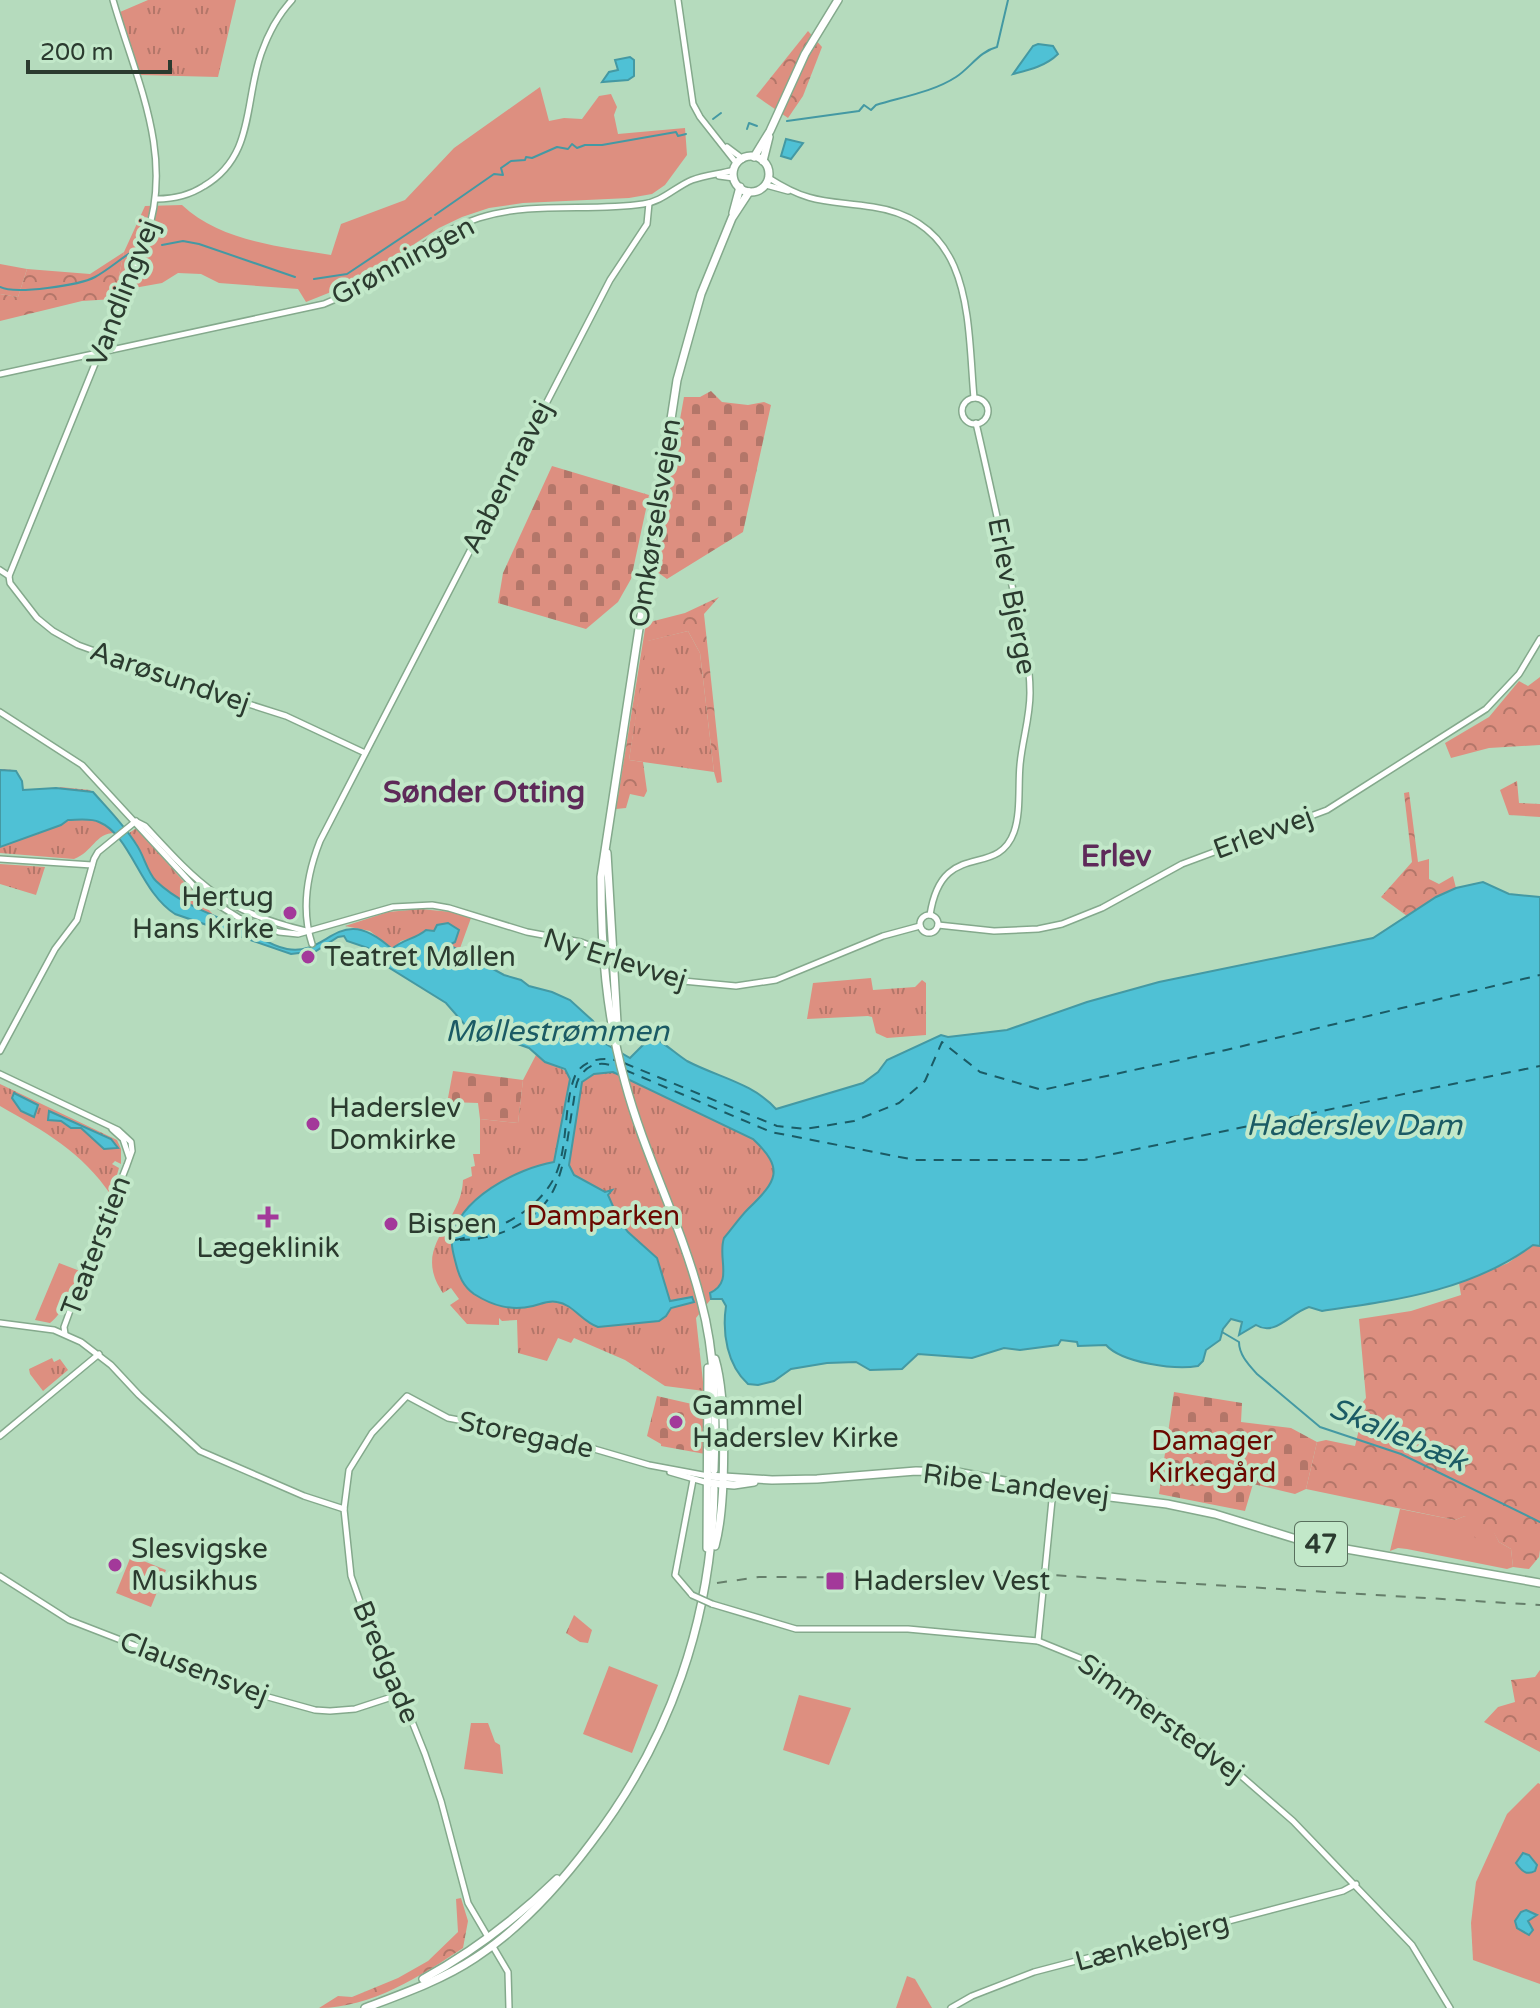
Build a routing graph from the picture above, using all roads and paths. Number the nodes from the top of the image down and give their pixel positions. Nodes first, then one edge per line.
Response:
1 (113, 0) edge
2 (292, 0) edge
3 (678, 0) edge
4 (838, 0) edge
5 (770, 131) junction
6 (754, 157) junction
7 (763, 161) junction
8 (737, 168) junction
9 (767, 181) junction
10 (740, 187) junction
11 (749, 192) junction
12 (157, 199) junction
13 (649, 203) junction
14 (732, 218) junction
15 (100, 351) junction
16 (0, 374) edge
17 (974, 398) junction
18 (976, 423) junction
19 (0, 570) edge
20 (9, 576) junction
21 (1540, 639) edge
22 (0, 712) edge
23 (365, 753) junction
24 (136, 821) junction
25 (606, 835) junction
26 (0, 859) edge
27 (92, 865) junction
28 (601, 903) junction
29 (930, 915) junction
30 (938, 925) junction
31 (920, 926) junction
32 (308, 931) junction
33 (312, 944) dead end
34 (602, 950) junction
35 (613, 954) junction
36 (617, 1004) junction
37 (617, 1046) junction
38 (0, 1051) edge
39 (0, 1074) edge
40 (0, 1323) edge
41 (65, 1334) junction
42 (709, 1338) junction
43 (99, 1354) junction
44 (407, 1396) joint
45 (1, 1435) edge
46 (649, 1465) junction
47 (673, 1473) junction
48 (693, 1480) junction
49 (714, 1480) junction
50 (772, 1480) junction
51 (1053, 1490) junction
52 (344, 1509) junction
53 (708, 1569) junction
54 (0, 1576) edge
55 (1540, 1583) edge
56 (1038, 1641) junction
57 (401, 1694) junction
58 (590, 1845) junction
59 (1356, 1884) junction
60 (532, 1903) junction
61 (488, 1937) junction
62 (492, 1945) junction
63 (450, 1971) junction
64 (375, 2004) junction
65 (365, 2008) edge
66 (509, 2008) edge
67 (951, 2008) edge
68 (1450, 2008) edge

1 - 12 street, Vandlingvej
2 - 12 street
3 - 8 street
4 - 5 main road
5 - 6 main road
5 - 7 main road
6 - 7 main road
6 - 8 main road
7 - 9 main road
8 - 10 main road
8 - 13 street, Grønningen
9 - 11 main road
9 - 17 street
10 - 11 main road
10 - 14 main road, Omkørselsvejen
11 - 14 main road, Omkørselsvejen
12 - 15 street, Vandlingvej
13 - 15 street, Grønningen
13 - 23 street, Aabenraavej
14 - 25 main road, Omkørselsvejen
15 - 16 street, Grønningen
15 - 20 street, Vandlingvej
17 - 18 street
17 - 18 street
18 - 29 street, Erlev Bjerge
19 - 20 street, Aarøsundvej
20 - 23 street, Aarøsundvej
21 - 30 street, Erlevvej
22 - 24 street, Ny Erlevvej
23 - 32 street, Aabenraavej
24 - 27 street
24 - 32 street, Ny Erlevvej
25 - 28 main road, Omkørselsvejen
25 - 35 main road, Omkørselsvejen
26 - 27 street
27 - 38 street
28 - 34 main road, Omkørselsvejen
28 - 35 main road
29 - 30 street
29 - 31 street
30 - 31 street
31 - 35 street, Ny Erlevvej
32 - 33 street, Aabenraavej
32 - 34 street, Ny Erlevvej
34 - 35 street, Ny Erlevvej
34 - 36 main road
34 - 37 main road, Omkørselsvejen
35 - 36 main road, Omkørselsvejen
36 - 37 main road, Omkørselsvejen
37 - 42 main road, Omkørselsvejen
39 - 41 street, Teaterstien
40 - 41 street
41 - 43 street
42 - 49 main road
42 - 49 main road
43 - 45 street
43 - 52 street
44 - 46 street, Storegade
44 - 52 street, Bredgade
46 - 47 street, Storegade
46 - 49 street, Storegade
47 - 48 street, Storegade
47 - 49 street
48 - 49 street, Storegade
48 - 56 street, Simmerstedvej, bridge
49 - 50 main road, Ribe Landevej / 47
49 - 50 main road, Ribe Landevej / 47
49 - 53 main road
49 - 53 main road
50 - 51 main road, Ribe Landevej / 47
51 - 55 main road, Ribe Landevej / 47
51 - 56 street
52 - 57 street, Bredgade
53 - 58 main road
54 - 57 street, Clausensvej
56 - 59 street, Simmerstedvej
57 - 61 street, Bredgade
58 - 60 main road
58 - 62 main road
59 - 67 street, Lænkebjerg
59 - 68 street, Simmerstedvej
60 - 61 main road
60 - 62 main road
61 - 62 main road
61 - 63 main road
61 - 64 main road
62 - 63 main road
62 - 66 street
63 - 64 main road
64 - 65 main road

